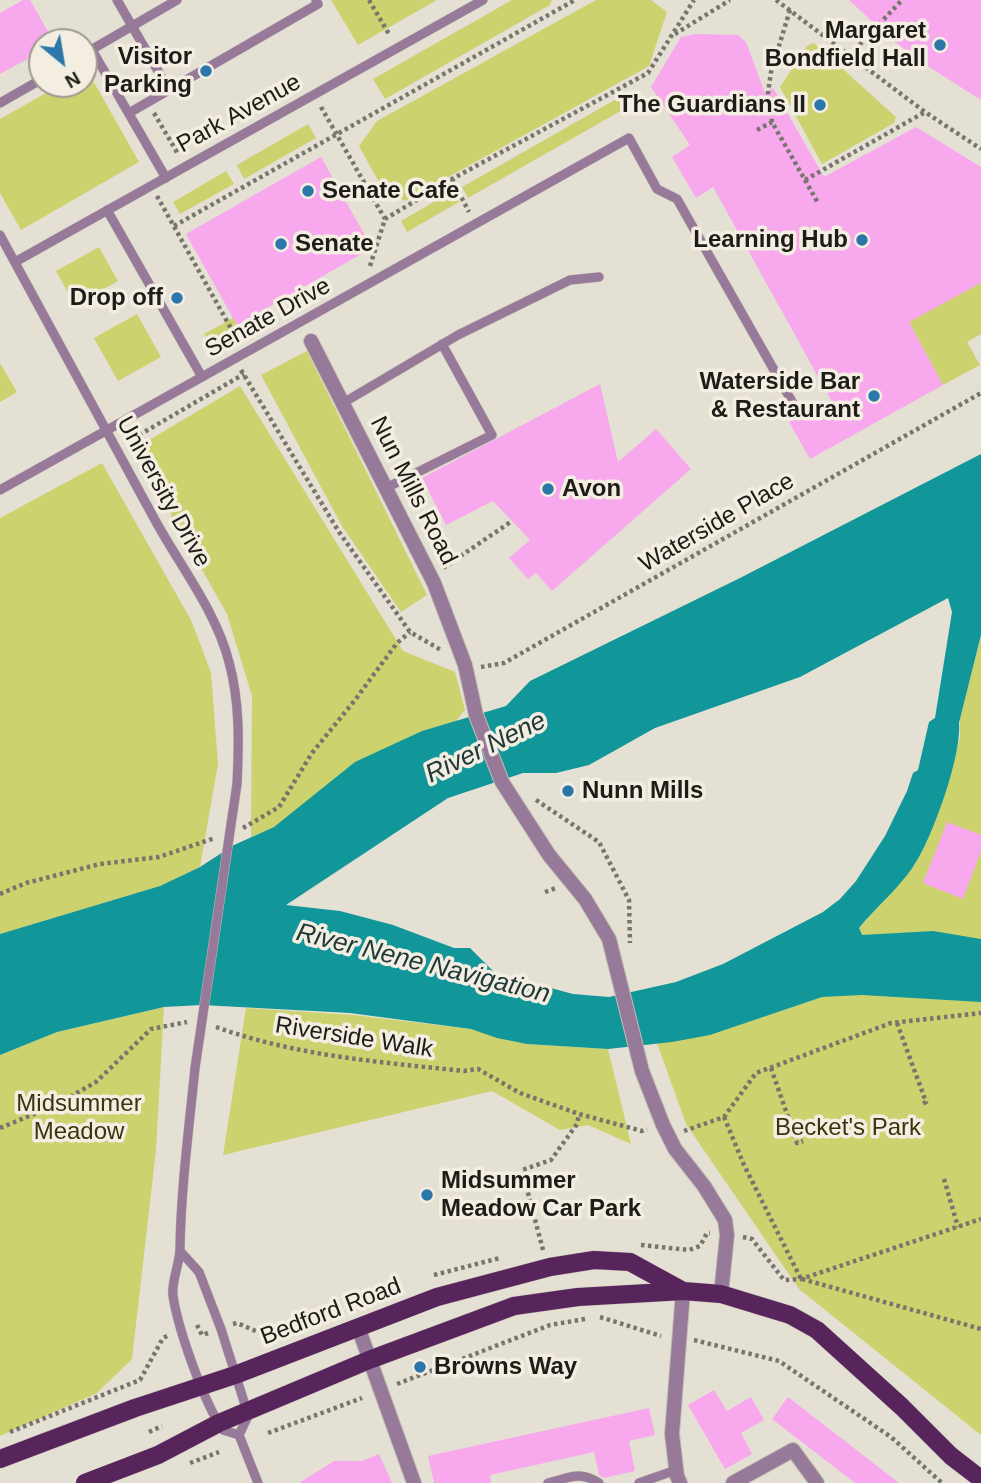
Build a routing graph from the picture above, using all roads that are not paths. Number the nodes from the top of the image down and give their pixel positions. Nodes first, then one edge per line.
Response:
1 (117, 0) edge
2 (177, 0) edge
3 (316, 0) edge
4 (482, 0) edge
5 (132, 26) junction
6 (98, 46) edge
7 (98, 67) edge
8 (28, 87) edge
9 (169, 90) junction
10 (0, 103) edge
11 (129, 113) junction
12 (166, 178) junction
13 (107, 211) junction
14 (0, 234) edge
15 (15, 262) junction
16 (598, 277) dead end
17 (300, 322) junction
18 (311, 341) joint
19 (442, 344) junction
20 (202, 377) junction
21 (343, 403) junction
22 (796, 407) dead end
23 (108, 430) junction
24 (386, 488) junction
25 (0, 490) edge
26 (180, 1251) junction
27 (683, 1291) junction
28 (721, 1294) junction
29 (358, 1327) junction
30 (369, 1360) junction
31 (235, 1375) junction
32 (201, 1385) junction
33 (247, 1411) junction
34 (219, 1423) junction
35 (239, 1435) junction
36 (0, 1459) edge
37 (678, 1476) edge
38 (981, 1479) edge
39 (85, 1483) edge
40 (258, 1483) edge
41 (414, 1483) edge
42 (548, 1483) edge
43 (599, 1483) edge
44 (639, 1483) edge
45 (733, 1483) edge
46 (817, 1483) edge

1 - 5 lane
2 - 5 lane
3 - 9 lane
4 - 12 lane, Park Avenue
5 - 6 lane
5 - 9 lane
7 - 11 lane
8 - 10 lane
9 - 11 lane
11 - 12 lane
12 - 13 lane, Park Avenue
13 - 15 lane, Park Avenue
13 - 20 lane
14 - 15 lane, University Drive
15 - 23 lane, University Drive
16 - 19 lane
17 - 18 lane
17 - 20 lane, Senate Drive
17 - 22 lane, Senate Drive
18 - 21 street, Nun Mills Road
19 - 21 lane
19 - 24 lane
20 - 23 lane, Senate Drive
21 - 24 street, Nun Mills Road
23 - 25 lane, Senate Drive
23 - 26 lane, University Drive, bridge
24 - 28 street, Nun Mills Road
26 - 31 lane
26 - 32 lane
27 - 28 main road, Bedford Road
27 - 29 main road, Bedford Road
27 - 30 main road, Bedford Road
27 - 37 street
28 - 38 main road, Bedford Road
29 - 30 street
29 - 31 main road, Bedford Road
30 - 33 main road, Bedford Road
30 - 41 street
31 - 32 main road, Bedford Road
31 - 33 lane
32 - 34 lane
32 - 36 main road, Bedford Road
33 - 34 main road, Bedford Road
33 - 35 lane
34 - 35 lane
34 - 39 main road, Bedford Road
35 - 40 lane
37 - 44 lane
42 - 43 lane
45 - 46 street

